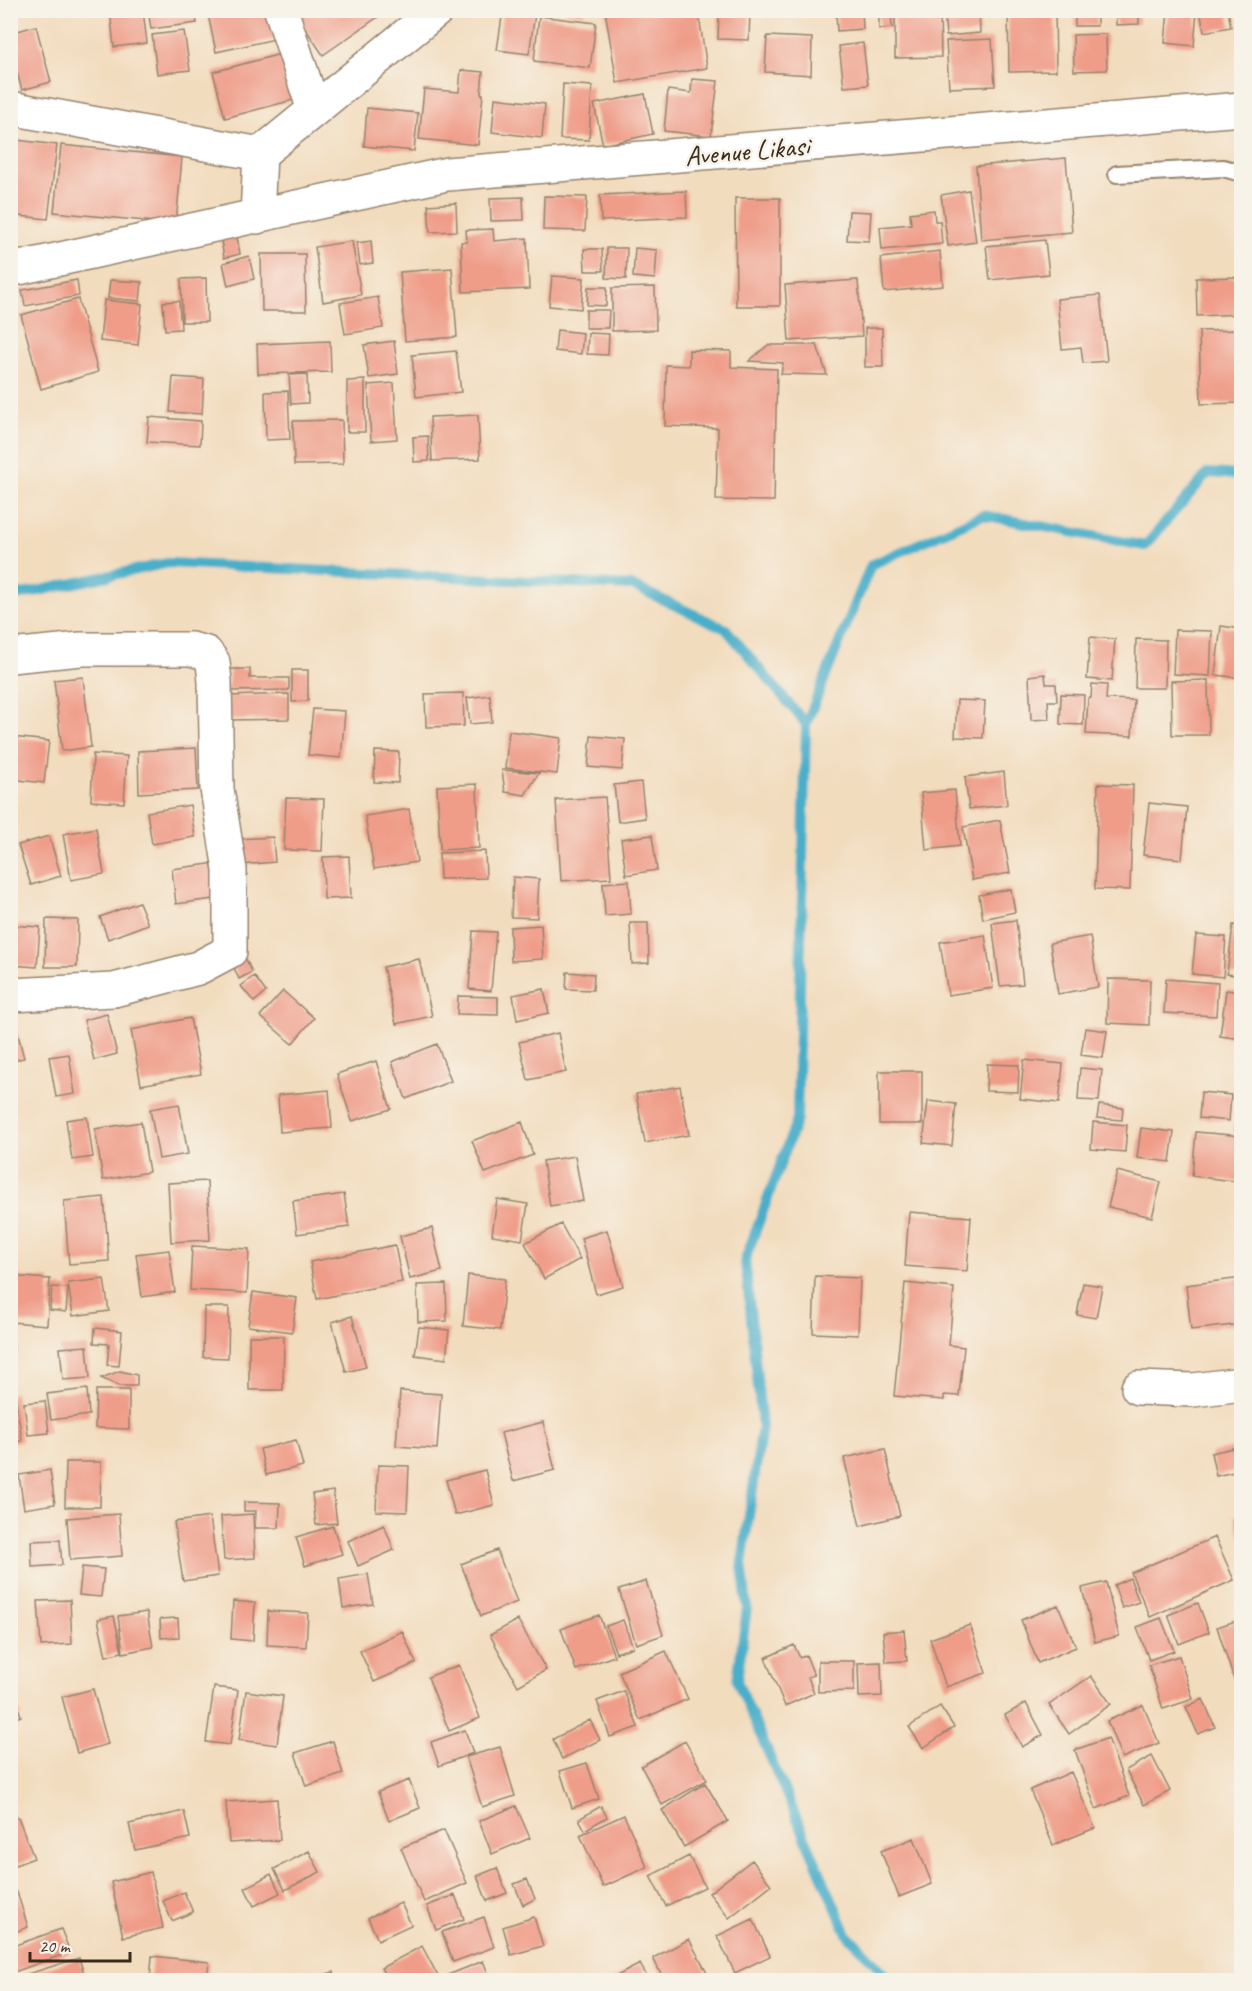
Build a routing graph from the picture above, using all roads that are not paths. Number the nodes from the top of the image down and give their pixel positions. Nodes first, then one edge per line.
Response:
1 (281, 10) edge
2 (437, 10) edge
3 (10, 108) edge
4 (1242, 108) edge
5 (314, 110) junction
6 (260, 154) junction
7 (1242, 173) edge
8 (1117, 174) dead end
9 (256, 217) junction
10 (10, 270) edge
11 (10, 656) edge
12 (10, 995) edge
13 (1242, 1384) edge
14 (1138, 1389) dead end

1 - 5 street
2 - 5 street
3 - 6 street
4 - 9 street, Avenue Likasi
5 - 6 street
6 - 9 street
7 - 8 lane
9 - 10 street, Avenue Likasi
11 - 12 street
13 - 14 street

